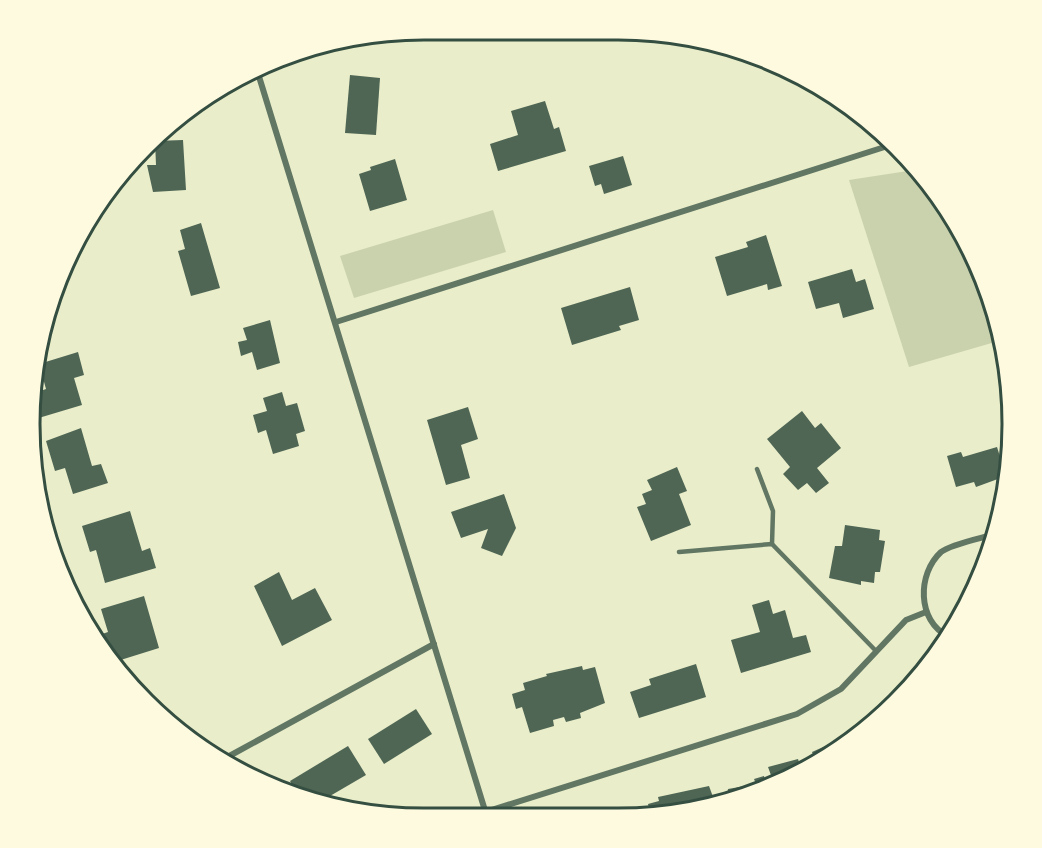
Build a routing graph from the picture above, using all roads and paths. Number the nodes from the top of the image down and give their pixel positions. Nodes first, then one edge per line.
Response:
1 (259, 78) edge
2 (883, 147) edge
3 (336, 322) junction
4 (757, 469) dead end
5 (984, 537) edge
6 (772, 544) junction
7 (679, 552) dead end
8 (926, 612) junction
9 (940, 632) edge
10 (434, 644) junction
11 (876, 651) junction
12 (231, 755) edge
13 (484, 808) edge
14 (508, 808) edge

1 - 3 street
2 - 3 street
3 - 10 street
4 - 6 lane
5 - 8 street
6 - 7 lane
6 - 11 lane
8 - 9 street
8 - 11 street
10 - 12 street
10 - 13 street
11 - 14 street

